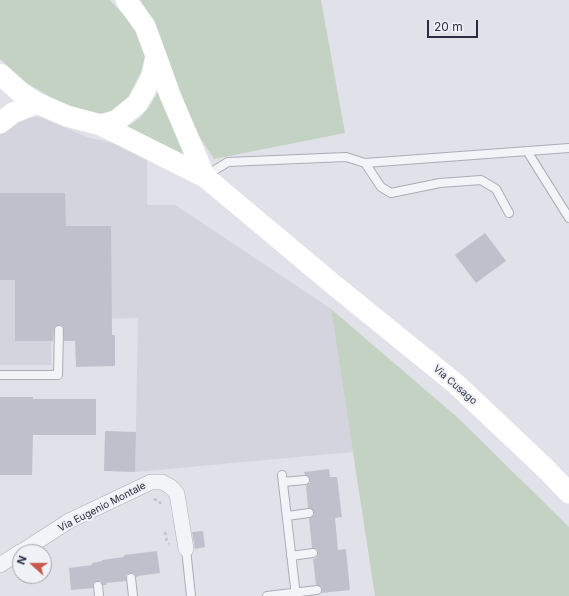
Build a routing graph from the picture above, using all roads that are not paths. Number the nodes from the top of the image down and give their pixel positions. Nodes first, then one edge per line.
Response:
1 (126, 0) edge
2 (156, 56) junction
3 (0, 74) edge
4 (37, 103) junction
5 (0, 123) edge
6 (101, 125) junction
7 (569, 148) edge
8 (527, 151) junction
9 (365, 163) junction
10 (205, 176) junction
11 (509, 213) dead end
12 (569, 218) edge
13 (59, 330) dead end
14 (0, 375) edge
15 (305, 480) dead end
16 (569, 493) edge
17 (309, 513) dead end
18 (287, 516) junction
19 (33, 544) edge
20 (185, 546) joint
21 (313, 553) dead end
22 (291, 556) junction
23 (12, 557) edge
24 (0, 565) edge
25 (131, 578) dead end
26 (98, 586) dead end
27 (317, 590) dead end
28 (295, 594) edge
29 (99, 596) edge
30 (133, 596) edge
31 (191, 596) edge
32 (267, 596) edge

1 - 2 main road
2 - 6 main road
2 - 10 main road
3 - 4 main road
4 - 5 main road
4 - 6 main road
6 - 10 main road
7 - 8 lane
8 - 9 lane
8 - 12 lane
9 - 10 lane
9 - 11 lane
10 - 16 main road, Via Cusago
13 - 14 lane
15 - 18 lane
17 - 18 lane
18 - 22 lane
19 - 20 street, Via Eugenio Montale
20 - 31 lane
21 - 22 lane
22 - 28 lane
23 - 24 street, Via Eugenio Montale
25 - 30 lane
26 - 29 lane
27 - 28 lane
28 - 32 lane

